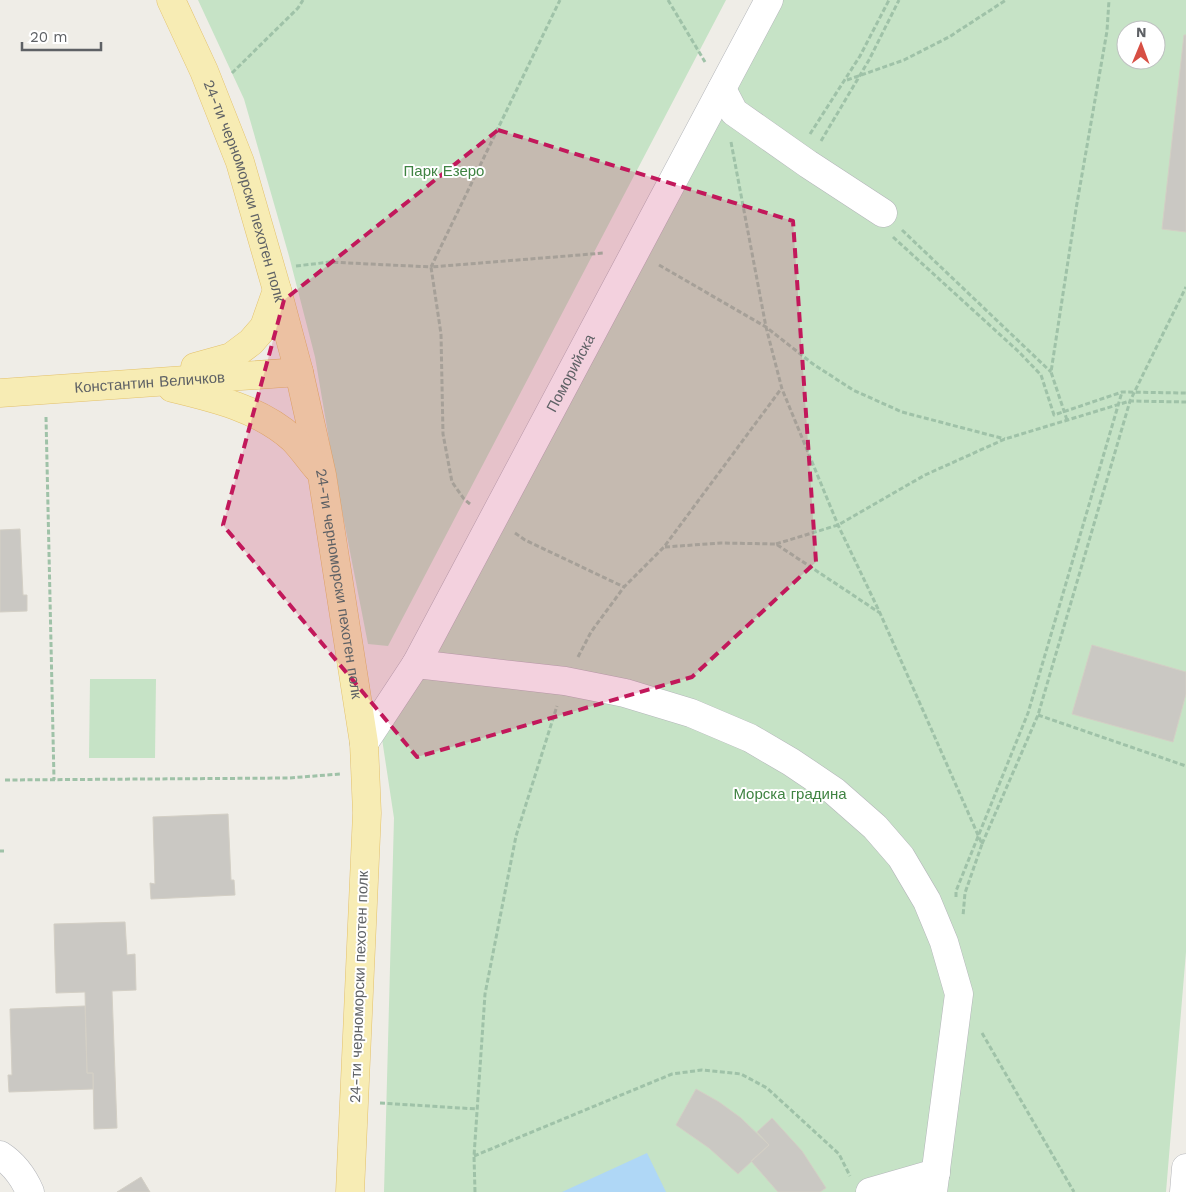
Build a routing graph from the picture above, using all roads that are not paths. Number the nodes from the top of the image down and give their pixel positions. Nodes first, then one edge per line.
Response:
1 (171, 0) edge
2 (769, 0) edge
3 (722, 89) junction
4 (888, 224) road end
5 (282, 278) junction
6 (299, 372) junction
7 (146, 381) junction
8 (0, 393) edge
9 (322, 475) junction
10 (416, 664) junction
11 (364, 744) junction
12 (0, 1155) edge
13 (1186, 1168) edge
14 (934, 1183) edge
15 (860, 1184) edge
16 (30, 1192) edge
17 (350, 1192) edge
18 (1184, 1192) edge

1 - 5 main road, 24-ти черноморски пехотен полк
2 - 3 street, Поморийска
3 - 4 street
3 - 10 street, Поморийска
5 - 6 main road, 24-ти черноморски пехотен полк
5 - 7 main road
6 - 7 main road, Константин Величков
6 - 9 main road, 24-ти черноморски пехотен полк
7 - 8 main road, Константин Величков
7 - 9 main road
9 - 11 main road, 24-ти черноморски пехотен полк
10 - 11 street, Поморийска
10 - 14 street
11 - 17 main road, 24-ти черноморски пехотен полк
12 - 16 street
13 - 18 street
14 - 15 street

